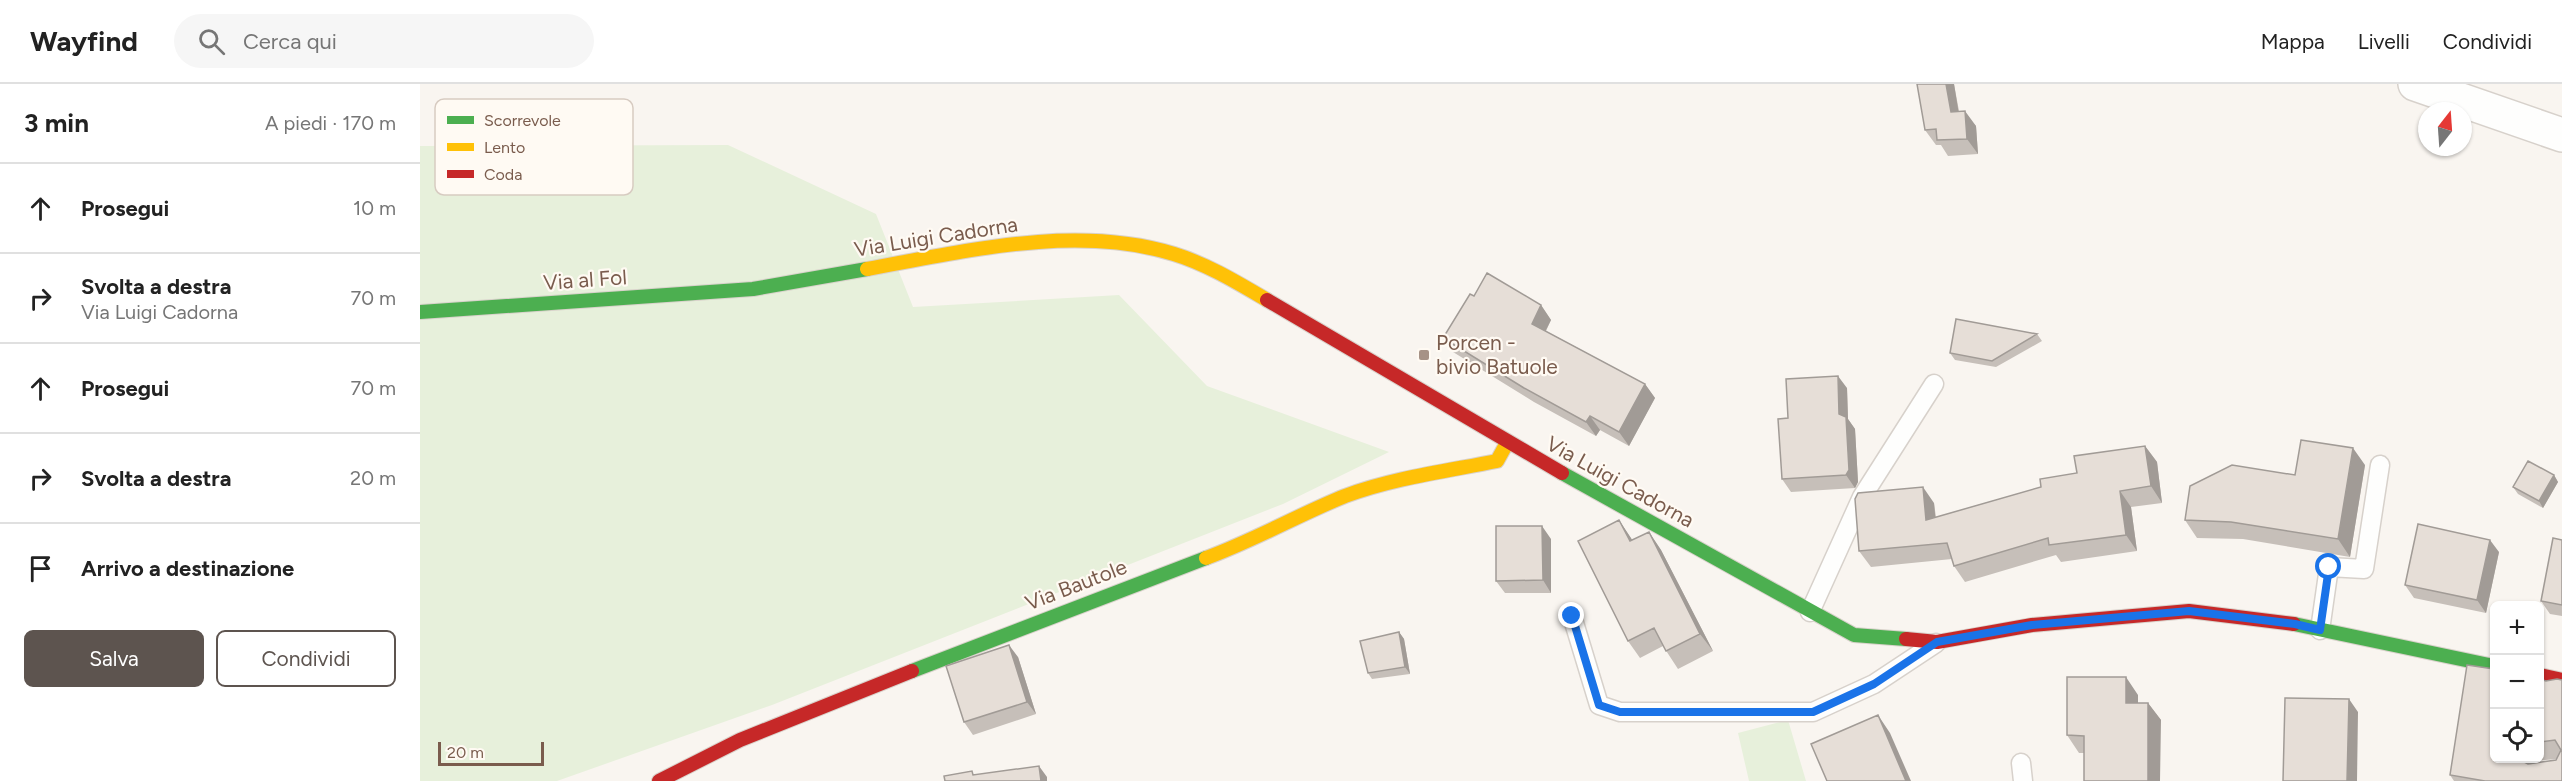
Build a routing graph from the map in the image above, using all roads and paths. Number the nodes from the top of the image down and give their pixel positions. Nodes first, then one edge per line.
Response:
1 (2415, 84) edge
2 (2562, 135) edge
3 (753, 289) joint
4 (420, 312) edge
5 (1934, 384) dead end
6 (1507, 443) junction
7 (2380, 465) dead end
8 (1810, 612) junction
9 (1572, 616) dead end
10 (2320, 630) junction
11 (1937, 642) junction
12 (2490, 665) edge
13 (2544, 676) edge
14 (2562, 680) edge
15 (659, 781) edge

1 - 2 street
3 - 4 street, Via al Fol
3 - 6 street, Via Luigi Cadorna
5 - 8 lane
6 - 8 street, Via Luigi Cadorna
6 - 15 street, Via Bautole
7 - 10 lane
8 - 11 street, Via Luigi Cadorna
9 - 11 lane
10 - 11 street, Via Luigi Cadorna
10 - 12 street, Via Luigi Cadorna
13 - 14 street

